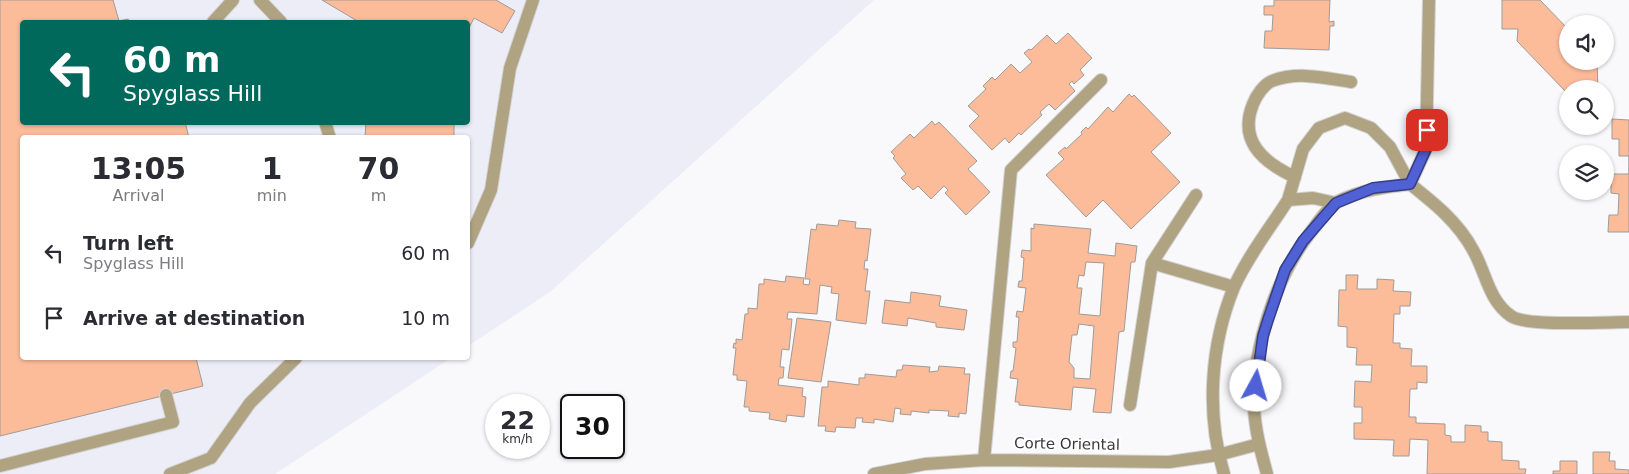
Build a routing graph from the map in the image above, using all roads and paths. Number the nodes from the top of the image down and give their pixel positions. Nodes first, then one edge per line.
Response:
1 (233, 0) edge
2 (260, 0) edge
3 (533, 0) edge
4 (1428, 0) edge
5 (215, 20) edge
6 (280, 20) edge
7 (1102, 80) dead end
8 (1352, 82) dead end
9 (1295, 177) junction
10 (1410, 184) junction
11 (1196, 195) dead end
12 (1288, 200) junction
13 (1336, 203) junction
14 (470, 238) edge
15 (1152, 263) junction
16 (1234, 287) junction
17 (1629, 322) edge
18 (294, 360) edge
19 (166, 395) dead end
20 (1130, 405) dead end
21 (1258, 444) junction
22 (1218, 455) junction
23 (984, 460) junction
24 (0, 466) edge
25 (170, 474) edge
26 (874, 474) edge
27 (1224, 474) edge
28 (1267, 474) edge

1 - 5 street
2 - 6 street
3 - 14 street
4 - 10 street
7 - 23 street
8 - 9 street
9 - 10 street
9 - 12 street
10 - 13 street
10 - 17 street
11 - 15 street
12 - 13 street
12 - 16 street
13 - 21 street
15 - 16 street
15 - 20 street
16 - 22 street
18 - 25 street
19 - 24 street
21 - 22 street, Corte Oriental
21 - 28 street
22 - 23 street, Corte Oriental
22 - 27 street
23 - 26 street, Corte Oriental

